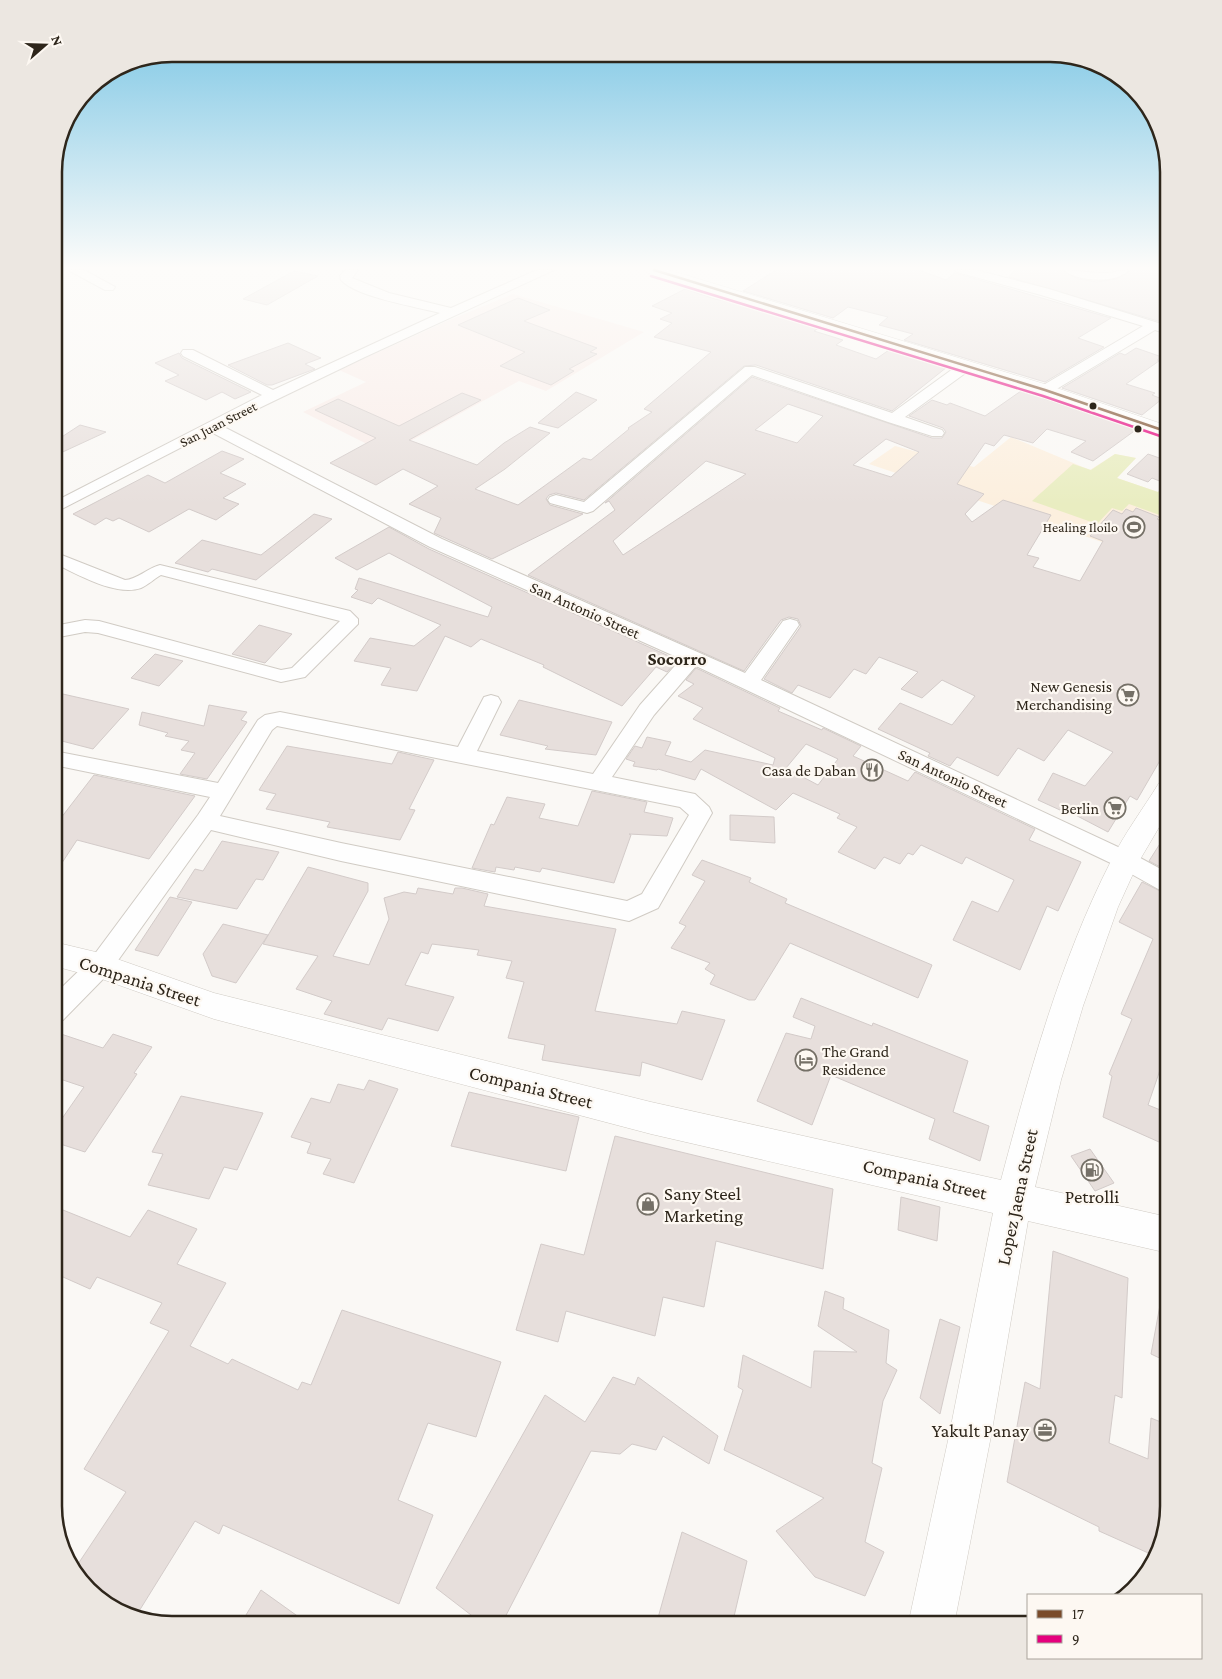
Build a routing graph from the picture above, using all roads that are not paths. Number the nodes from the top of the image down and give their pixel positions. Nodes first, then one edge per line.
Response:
1 (374, 348) edge
2 (908, 348) edge
3 (1115, 348) edge
4 (188, 353) dead end
5 (966, 366) junction
6 (1045, 390) junction
7 (274, 396) junction
8 (893, 419) junction
9 (212, 427) junction
10 (1160, 429) edge
11 (937, 433) dead end
12 (556, 500) dead end
13 (63, 504) edge
14 (63, 561) edge
15 (790, 625) dead end
16 (63, 630) edge
17 (692, 658) junction
18 (749, 682) junction
19 (491, 702) dead end
20 (465, 755) junction
21 (63, 760) edge
22 (598, 782) junction
23 (225, 792) junction
24 (1160, 803) edge
25 (206, 822) junction
26 (1125, 860) junction
27 (1160, 880) edge
28 (62, 956) edge
29 (100, 966) junction
30 (62, 1003) edge
31 (1014, 1199) junction
32 (1160, 1233) edge
33 (933, 1616) edge

1 - 7 street, San Juan Street
2 - 5 main road
3 - 6 street
4 - 7 street
5 - 6 main road
5 - 8 street
6 - 10 main road
7 - 9 street, San Juan Street
8 - 11 street
8 - 12 street
9 - 13 street, San Juan Street
9 - 17 street, San Antonio Street
14 - 16 street
15 - 18 street
17 - 18 street, San Antonio Street
17 - 22 street
18 - 26 street, San Antonio Street
19 - 20 street
20 - 22 street
20 - 23 street
21 - 23 street
22 - 25 street
23 - 25 street
24 - 26 main road, Lopez Jaena Street
25 - 29 street
26 - 27 street, San Antonio Street
26 - 31 main road, Lopez Jaena Street
28 - 29 main road, Compania Street
29 - 30 street
29 - 31 main road, Compania Street
31 - 32 main road, Compania Street
31 - 33 main road, Lopez Jaena Street

